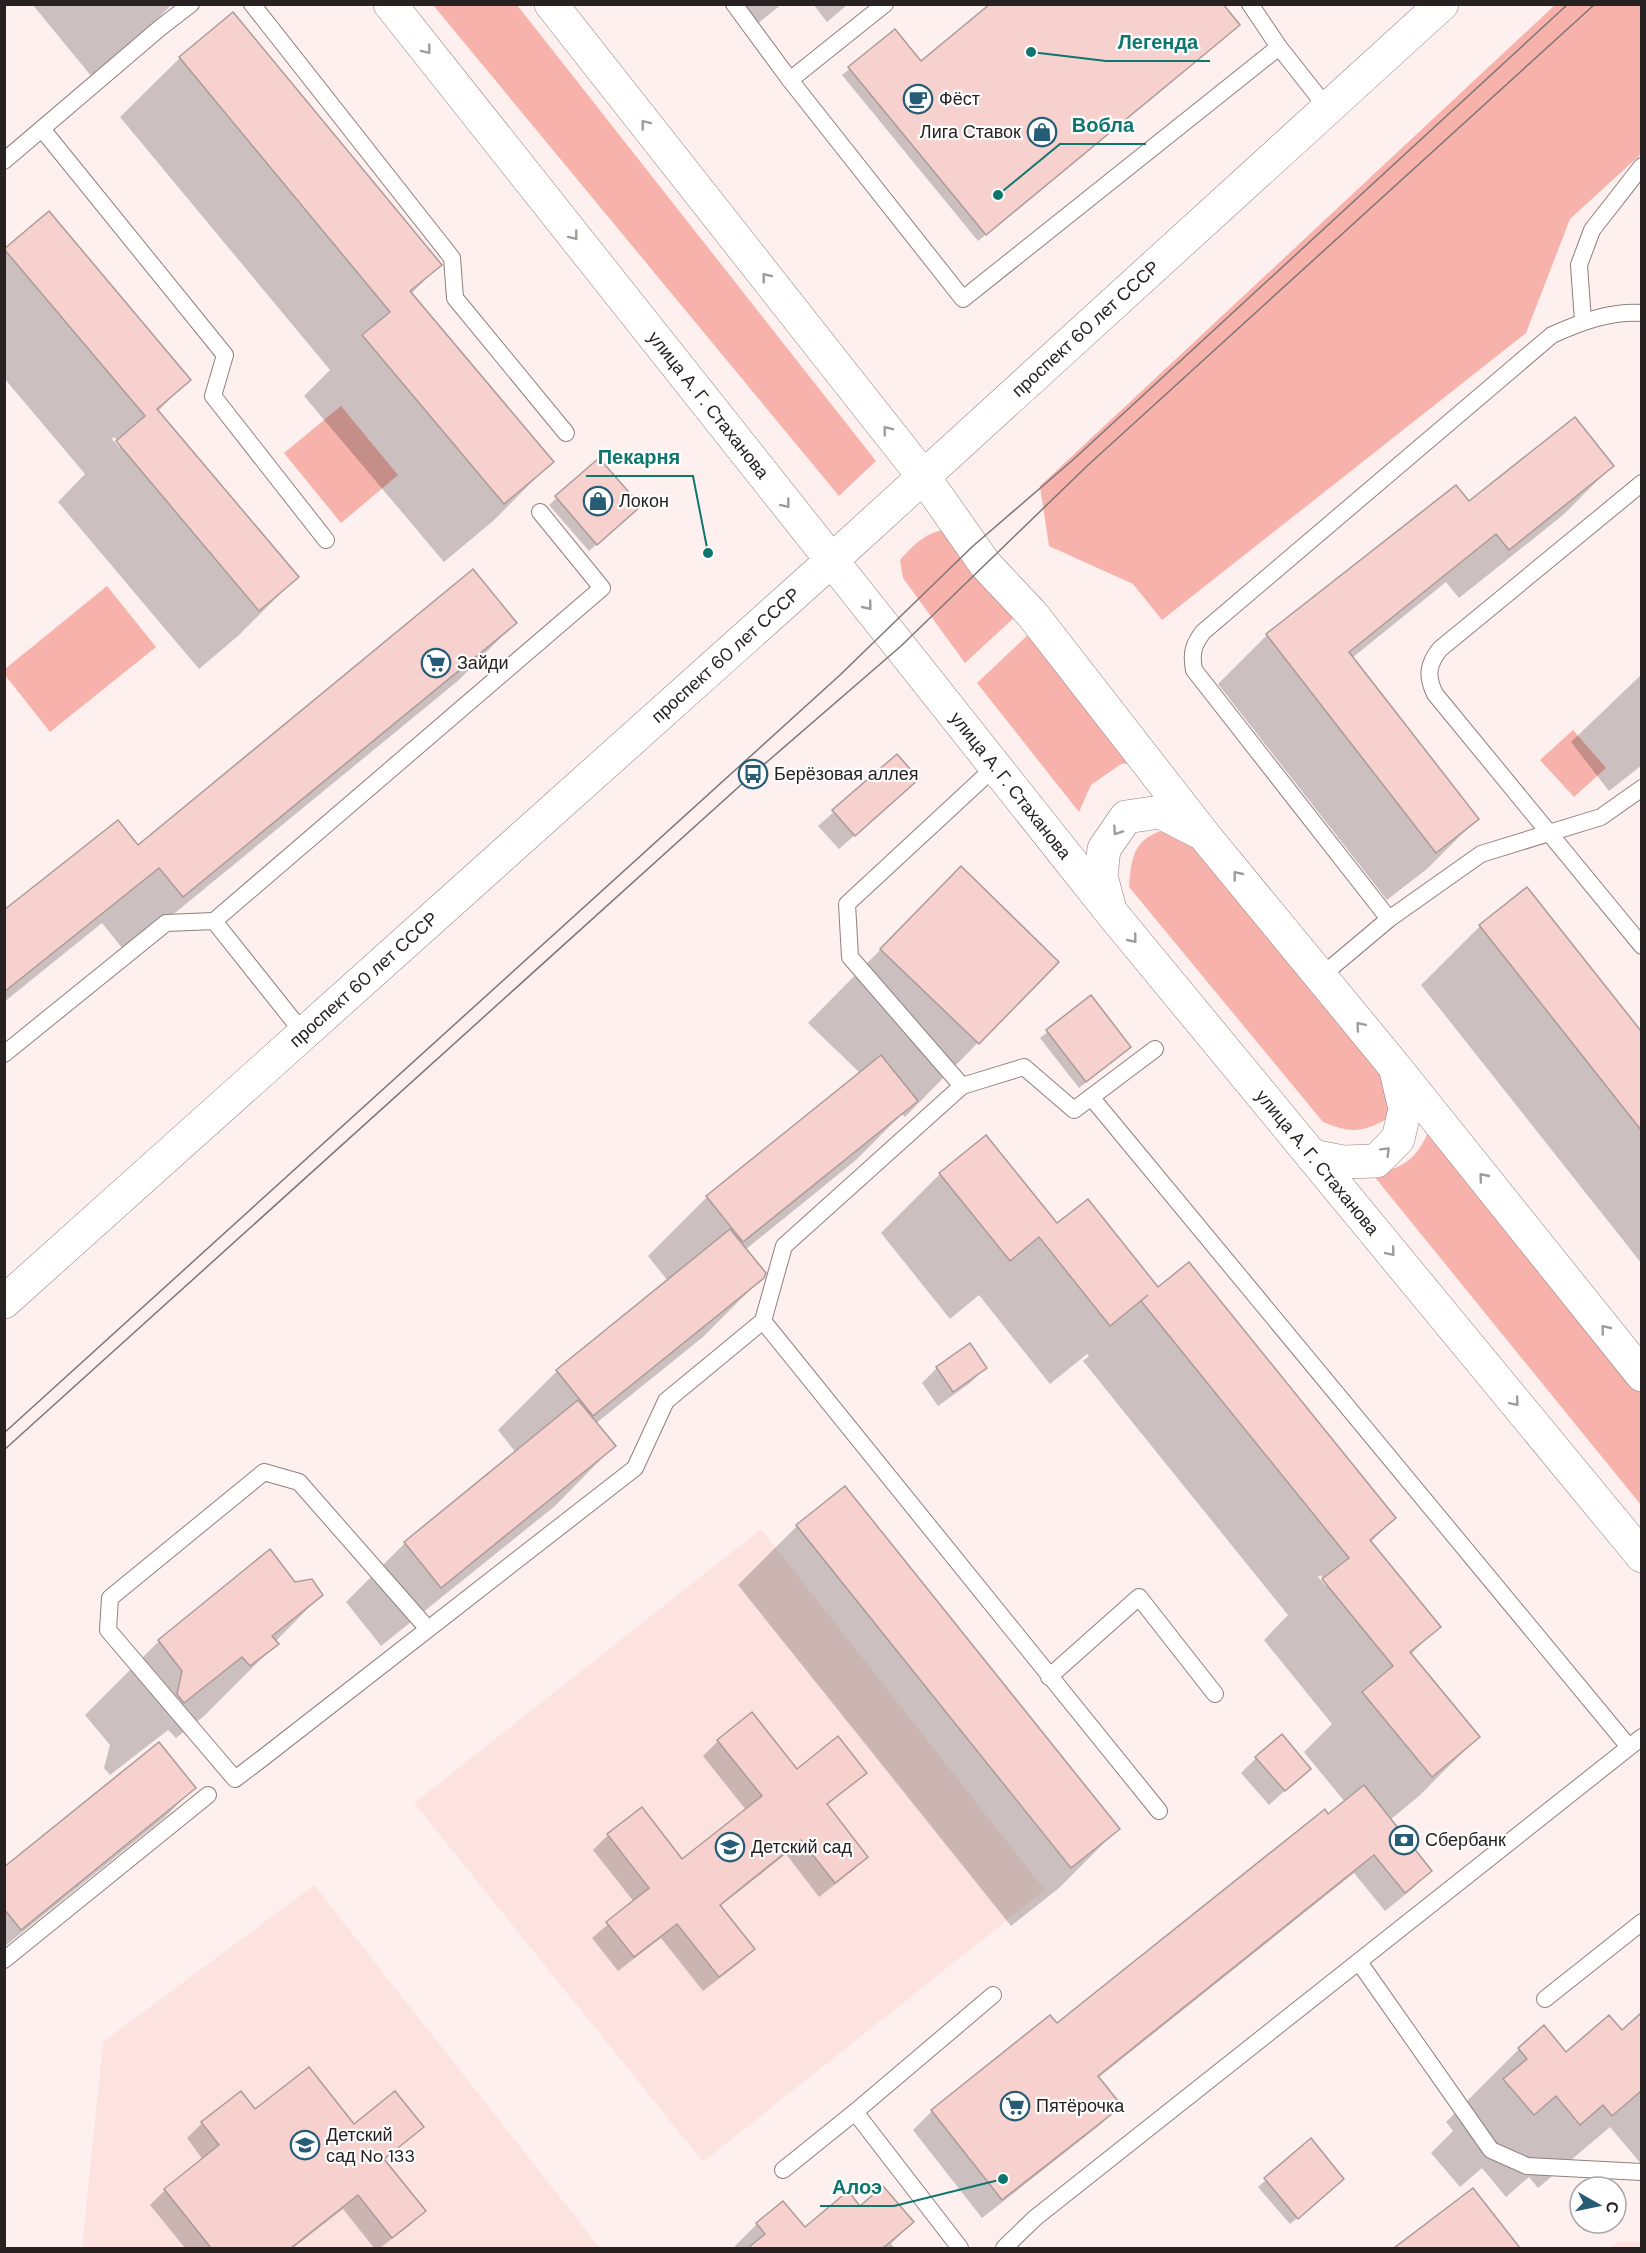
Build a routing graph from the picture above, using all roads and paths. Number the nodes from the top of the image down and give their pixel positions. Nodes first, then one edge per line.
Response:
1 (191, 4) edge
2 (252, 4) edge
3 (390, 4) edge
4 (551, 4) edge
5 (734, 4) edge
6 (885, 4) edge
7 (1250, 4) edge
8 (1442, 4) edge
9 (1279, 48) junction
10 (790, 80) junction
11 (1328, 109) junction
12 (42, 129) junction
13 (4, 161) edge
14 (1641, 166) edge
15 (1641, 313) edge
16 (1584, 321) junction
17 (566, 433) dead end
18 (923, 476) junction
19 (1641, 483) edge
20 (540, 512) dead end
21 (326, 540) dead end
22 (831, 561) junction
23 (996, 766) junction
24 (1641, 788) edge
25 (1550, 832) junction
26 (1204, 835) junction
27 (1110, 911) junction
28 (1389, 919) junction
29 (214, 921) junction
30 (1641, 946) edge
31 (1320, 977) junction
32 (304, 1034) junction
33 (1155, 1049) dead end
34 (4, 1054) edge
35 (1395, 1067) junction
36 (962, 1086) junction
37 (1091, 1097) junction
38 (1312, 1156) junction
39 (4, 1302) edge
40 (763, 1321) junction
41 (1641, 1375) edge
42 (1641, 1556) edge
43 (428, 1629) junction
44 (1049, 1677) junction
45 (1215, 1694) dead end
46 (1635, 1742) edge
47 (208, 1795) dead end
48 (1159, 1811) dead end
49 (1641, 1922) edge
50 (4, 1960) edge
51 (1359, 1962) junction
52 (993, 1995) dead end
53 (1545, 1999) dead end
54 (855, 2112) junction
55 (783, 2170) dead end
56 (1641, 2172) edge
57 (960, 2248) edge
58 (1004, 2248) edge

1 - 12 lane
2 - 17 lane
3 -> 22 main road, улица А. Г. Стаханова
18 -> 4 main road
5 - 10 lane
6 - 10 lane
7 - 9 lane
8 - 11 main road, проспект 60 лет СССР
9 - 10 lane
9 - 11 lane
11 - 18 main road, проспект 60 лет СССР
12 - 13 lane
12 - 21 lane
14 - 16 lane
15 - 16 lane
16 - 28 lane
18 - 22 main road, проспект 60 лет СССР
18 - 26 main road
19 - 25 lane
20 - 29 lane
22 -> 23 main road, улица А. Г. Стаханова
22 - 32 main road, проспект 60 лет СССР
23 - 27 main road, улица А. Г. Стаханова
23 - 36 lane
24 - 25 lane
25 - 28 lane
25 - 30 lane
26 -> 27 main road
31 -> 26 main road
27 -> 38 main road, улица А. Г. Стаханова
28 - 31 lane
29 - 32 lane
29 - 34 lane
35 -> 31 main road
32 - 39 main road, проспект 60 лет СССР
33 - 37 lane
38 -> 35 main road
41 -> 35 main road
36 - 37 lane
36 - 40 lane
37 - 46 lane
38 -> 42 main road, улица А. Г. Стаханова
40 - 43 lane
40 - 44 lane
43 - 43 lane
44 - 45 lane
44 - 48 lane
46 - 51 lane
47 - 50 lane
49 - 53 lane
51 - 56 lane
51 - 58 lane
52 - 54 lane
54 - 55 lane
54 - 57 lane

